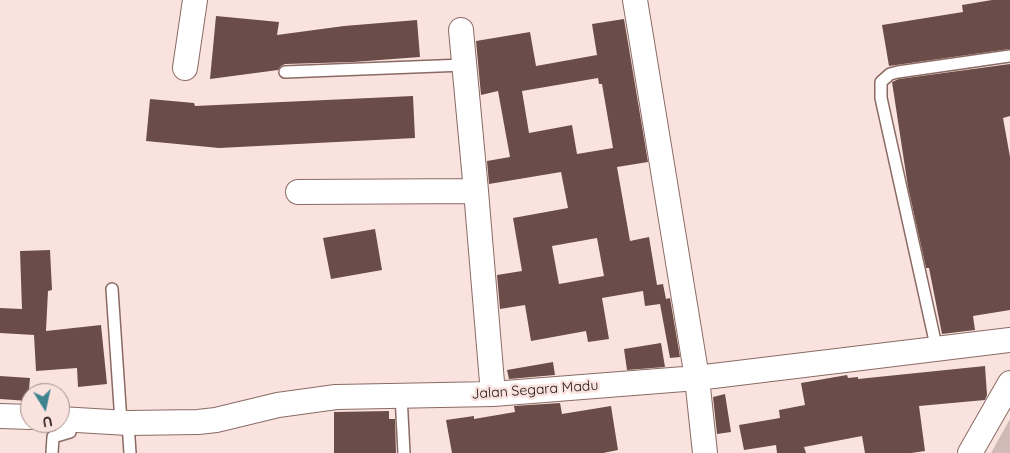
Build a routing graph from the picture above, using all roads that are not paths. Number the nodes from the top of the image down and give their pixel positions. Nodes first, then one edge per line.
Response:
1 (195, 0) edge
2 (635, 0) edge
3 (461, 30) dead end
4 (1010, 56) edge
5 (464, 65) junction
6 (185, 68) dead end
7 (285, 72) dead end
8 (476, 191) junction
9 (298, 192) dead end
10 (112, 289) dead end
11 (1010, 340) edge
12 (937, 350) junction
13 (697, 378) junction
14 (1010, 383) edge
15 (401, 394) junction
16 (493, 394) junction
17 (0, 416) edge
18 (20, 417) edge
19 (70, 419) edge
20 (125, 423) junction
21 (69, 433) edge
22 (52, 453) edge
23 (130, 453) edge
24 (404, 453) edge
25 (705, 453) edge
26 (970, 453) edge

1 - 6 street
2 - 13 street
3 - 5 street
4 - 12 lane
5 - 7 lane
5 - 8 street
8 - 9 street
8 - 16 street
10 - 20 lane
11 - 12 street, Jalan Segara Madu
12 - 13 street, Jalan Segara Madu
13 - 16 street, Jalan Segara Madu
13 - 25 street
14 - 26 street
15 - 16 street, Jalan Segara Madu
15 - 20 street, Jalan Segara Madu
15 - 24 lane
17 - 18 street
19 - 20 street, Jalan Segara Madu
20 - 23 lane
21 - 22 lane

